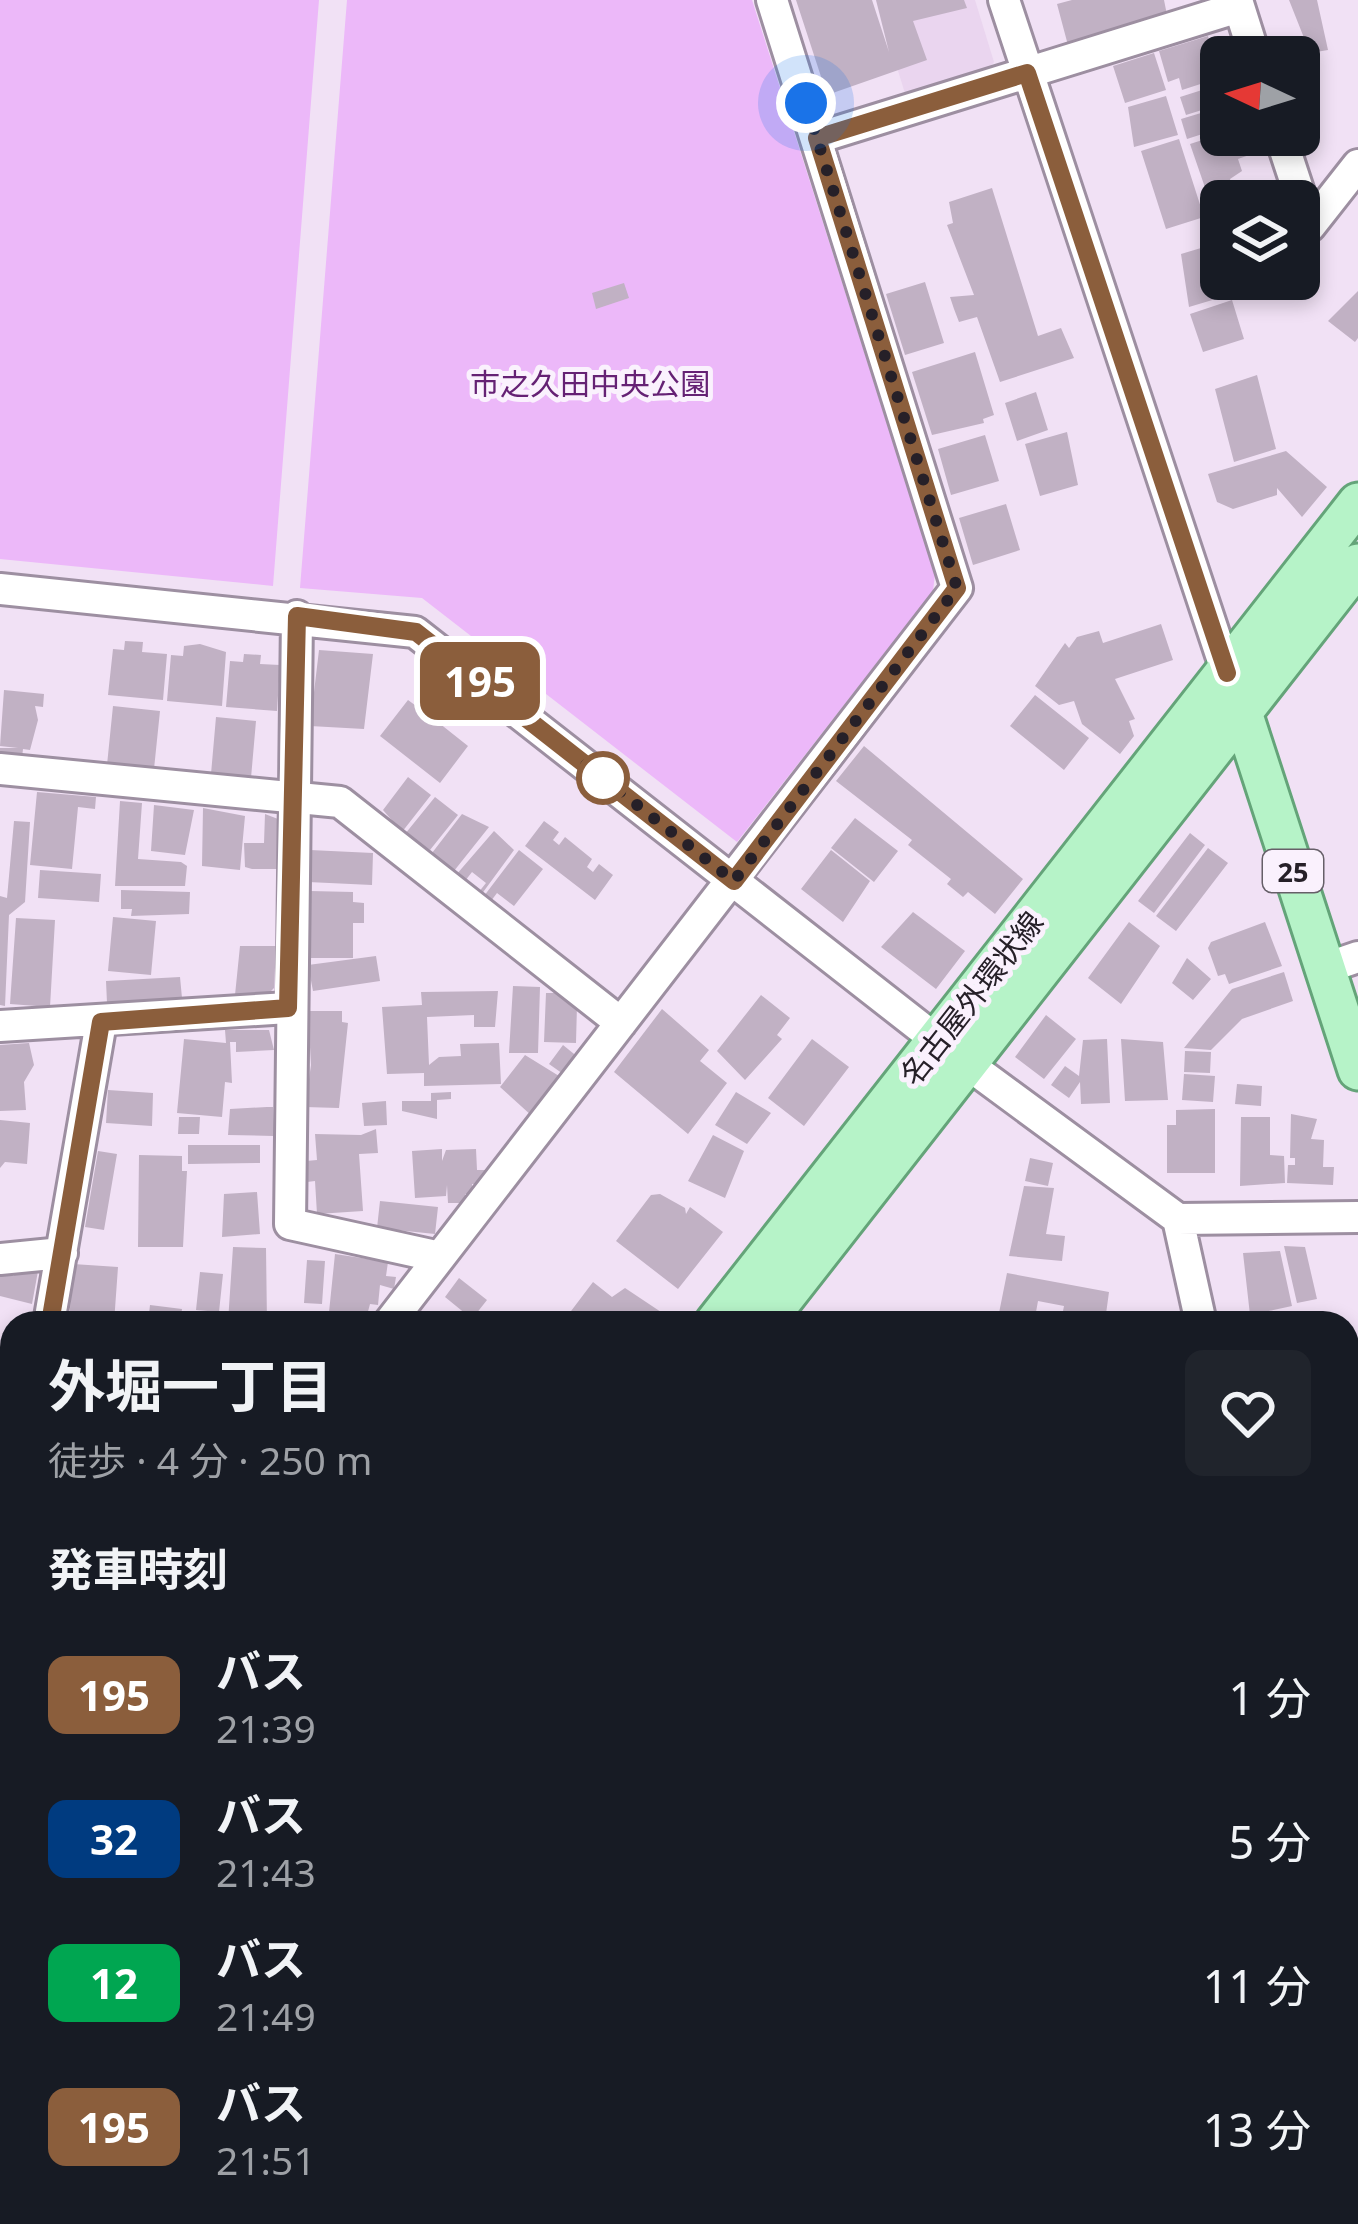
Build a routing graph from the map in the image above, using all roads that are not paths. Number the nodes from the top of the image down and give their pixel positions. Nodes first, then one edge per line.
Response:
1 (772, 0) edge
2 (1004, 0) edge
3 (1238, 3) edge
4 (1248, 36) edge
5 (1027, 73) junction
6 (817, 138) junction
7 (1287, 156) edge
8 (1358, 164) edge
9 (1358, 503) edge
10 (1358, 564) edge
11 (0, 589) edge
12 (297, 616) junction
13 (1227, 673) junction
14 (1243, 711) junction
15 (0, 769) edge
16 (296, 796) junction
17 (734, 881) junction
18 (1341, 963) edge
19 (288, 1008) junction
20 (101, 1022) junction
21 (621, 1023) junction
22 (0, 1026) edge
23 (952, 1052) junction
24 (1358, 1070) edge
25 (1358, 1217) edge
26 (1178, 1219) junction
27 (62, 1253) junction
28 (440, 1257) junction
29 (0, 1258) edge
30 (52, 1311) edge
31 (398, 1311) edge
32 (725, 1311) edge
33 (772, 1311) edge
34 (1198, 1311) edge

1 - 6 street
2 - 5 street
3 - 4 street
3 - 5 street
5 - 6 street
5 - 13 street
6 - 17 street
7 - 8 street
9 - 13 main road, 名古屋外環状線
10 - 14 main road, 名古屋外環状線
11 - 12 street
12 - 16 street
12 - 17 street
13 - 14 main road, 25
13 - 23 main road, 名古屋外環状線
14 - 18 main road, 25
14 - 23 main road, 名古屋外環状線
15 - 16 street
16 - 19 street
16 - 21 street
17 - 21 street
17 - 23 street
18 - 24 main road, 25
19 - 20 street
19 - 28 street
20 - 22 street
20 - 27 street
21 - 28 street
23 - 26 street
23 - 32 main road, 名古屋外環状線
23 - 33 main road, 名古屋外環状線
25 - 26 street
26 - 34 street
27 - 29 street
27 - 30 street
28 - 31 street

